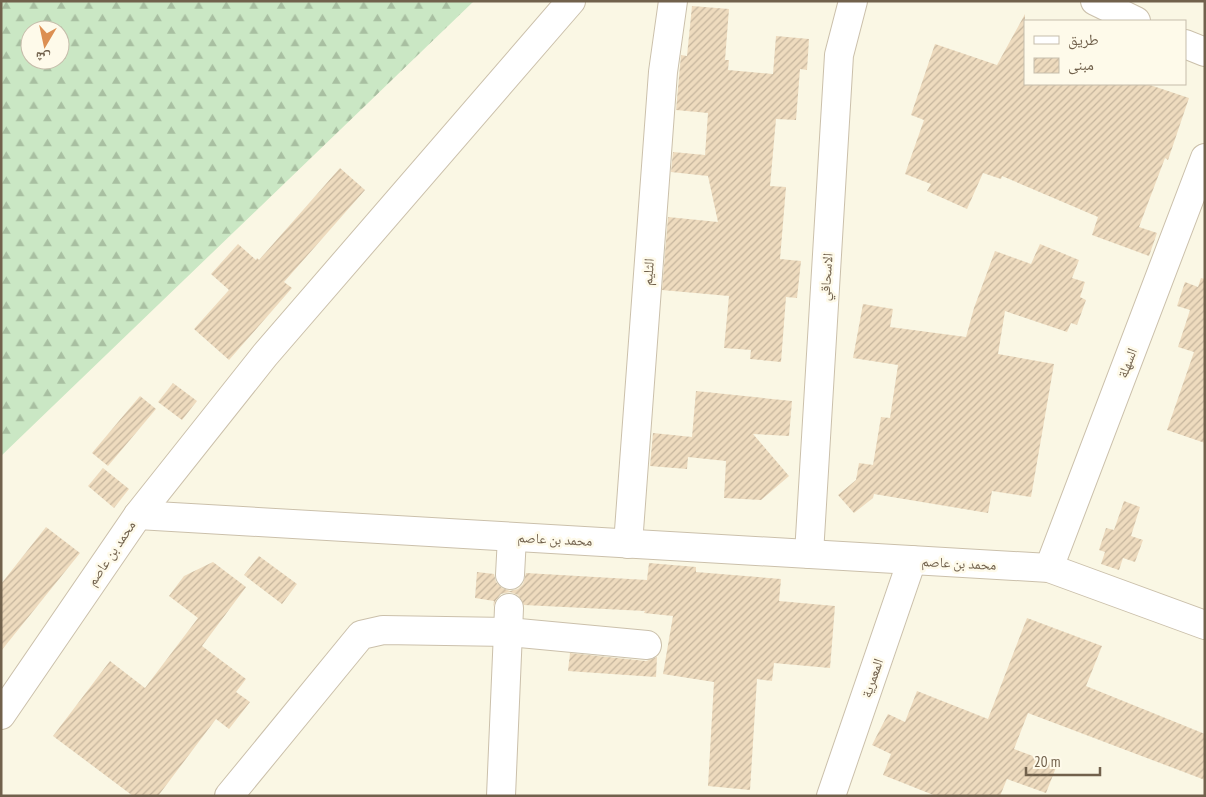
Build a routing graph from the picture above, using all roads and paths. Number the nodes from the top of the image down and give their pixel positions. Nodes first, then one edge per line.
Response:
1 (571, 1) edge
2 (673, 1) edge
3 (853, 1) edge
4 (1095, 1) edge
5 (1134, 20) edge
6 (1186, 44) edge
7 (1205, 52) edge
8 (1205, 158) edge
9 (138, 515) junction
10 (512, 537) junction
11 (628, 544) junction
12 (809, 554) junction
13 (912, 560) junction
14 (1049, 568) junction
15 (510, 575) dead end
16 (509, 620) junction
17 (1205, 625) edge
18 (647, 645) dead end
19 (1, 715) edge
20 (229, 796) edge
21 (501, 796) edge
22 (831, 796) edge

1 - 9 street
2 - 11 street, الثليم
3 - 12 street, الاسحاقي
4 - 5 street
6 - 7 street
8 - 14 street, السهلة
9 - 10 street, محمد بن عاصم
9 - 19 street, محمد بن عاصم
10 - 11 street, محمد بن عاصم
10 - 15 street
11 - 12 street, محمد بن عاصم
12 - 13 street, محمد بن عاصم
13 - 14 street, محمد بن عاصم
13 - 22 street, المعمرية
14 - 17 street, محمد بن عاصم
16 - 18 street
16 - 20 street
16 - 21 street

